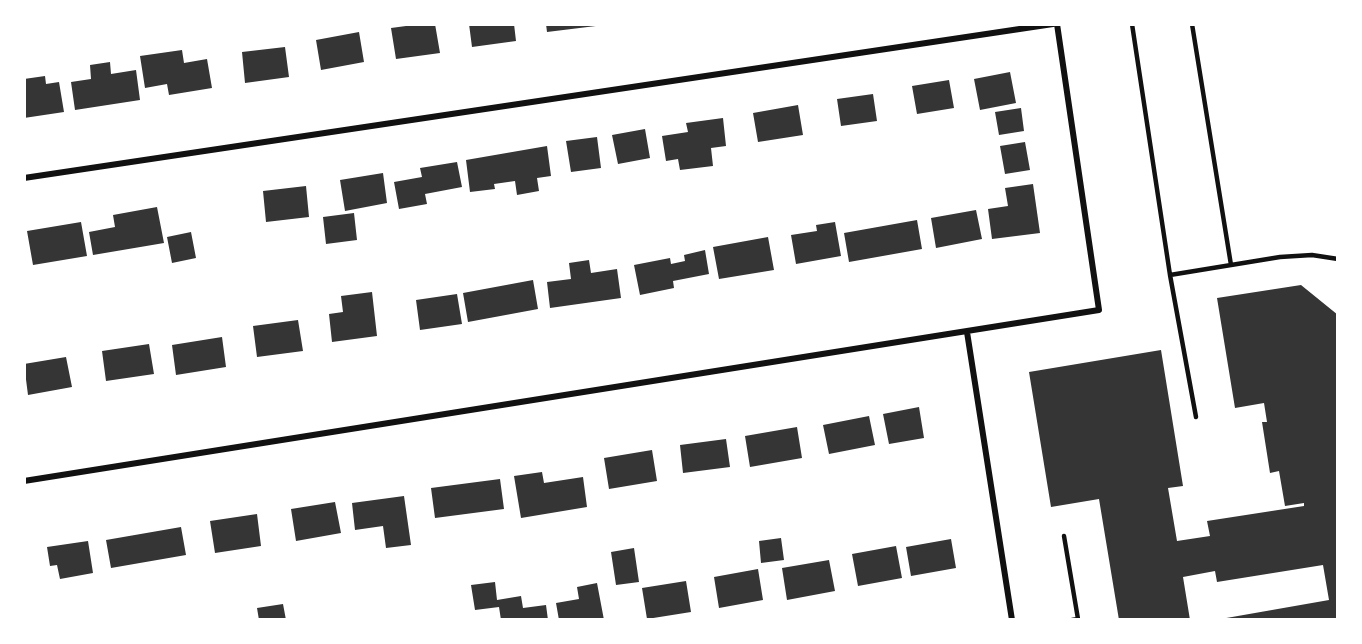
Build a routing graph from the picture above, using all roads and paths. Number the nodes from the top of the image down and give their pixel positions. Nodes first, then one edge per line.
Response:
1 (1055, 24) edge
2 (1132, 24) edge
3 (1192, 24) edge
4 (24, 178) edge
5 (1338, 259) edge
6 (1231, 265) junction
7 (1170, 275) junction
8 (967, 332) junction
9 (1196, 417) dead end
10 (24, 481) edge
11 (1064, 536) dead end
12 (1012, 620) edge
13 (1072, 620) edge

1 - 4 street
1 - 8 street
2 - 7 lane
3 - 6 lane
5 - 6 lane
6 - 7 lane
7 - 9 lane
8 - 10 street
8 - 12 street
11 - 13 lane

